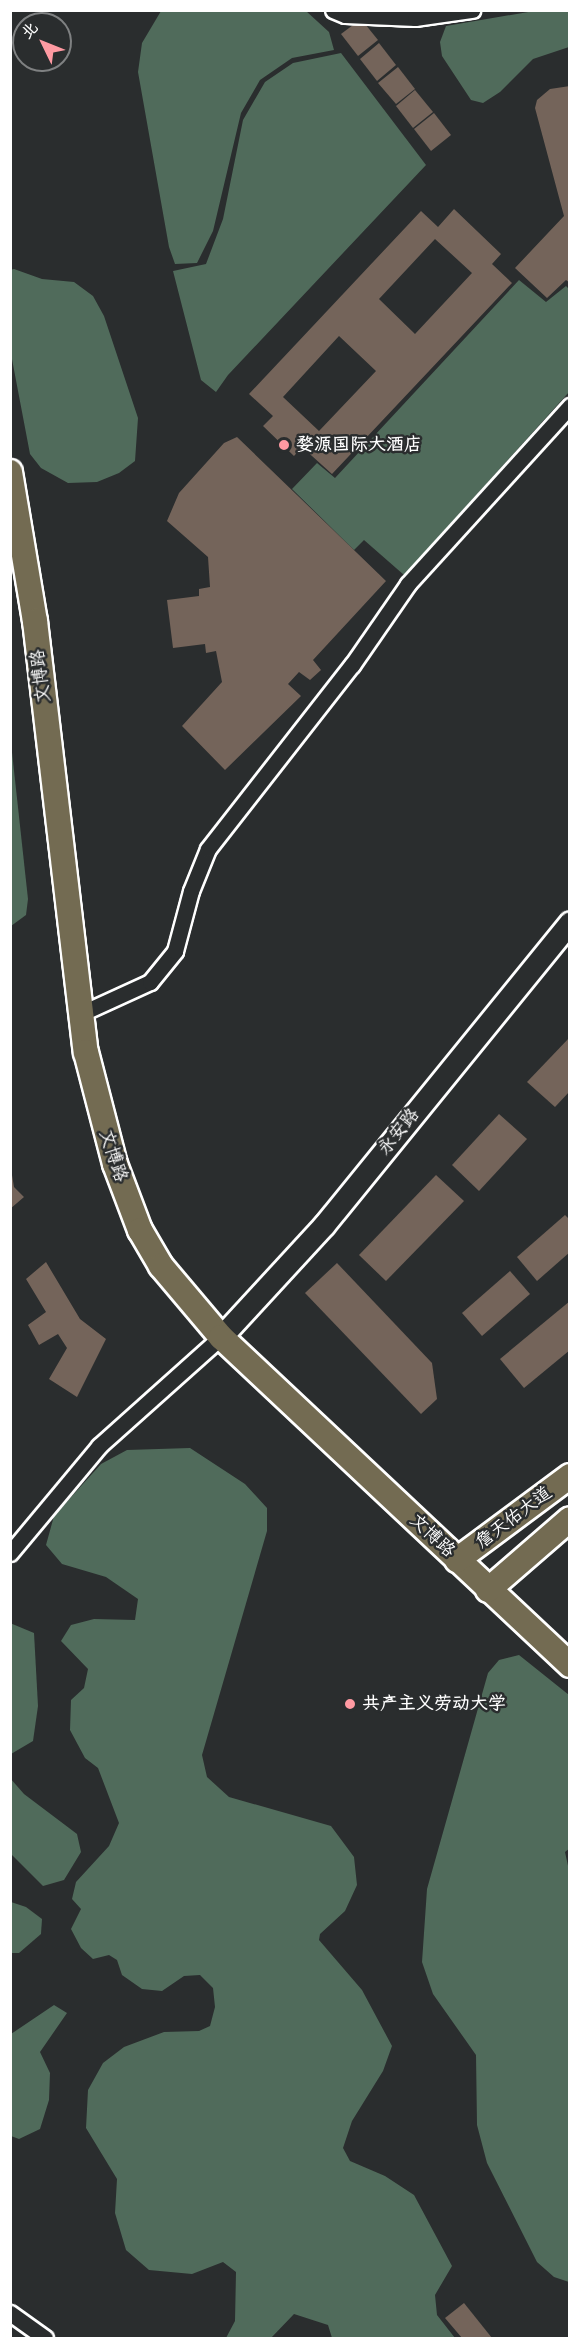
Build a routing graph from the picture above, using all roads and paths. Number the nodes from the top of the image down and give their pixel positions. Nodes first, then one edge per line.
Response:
1 (333, 10) edge
2 (472, 10) edge
3 (570, 406) edge
4 (10, 472) edge
5 (570, 921) edge
6 (80, 1014) junction
7 (221, 1337) junction
8 (570, 1476) edge
9 (570, 1519) edge
10 (10, 1553) edge
11 (457, 1560) junction
12 (488, 1590) junction
13 (570, 1665) edge
14 (10, 2313) edge
15 (45, 2338) edge

1 - 2 street
3 - 6 street
4 - 6 main road, 文博路
5 - 7 street, 永安路
6 - 7 main road, 文博路
7 - 10 street
7 - 11 main road, 文博路
8 - 11 main road, 詹天佑大道
9 - 12 main road, 詹天佑大道
11 - 12 main road, 文博路
12 - 13 main road, 文博路
14 - 15 street

